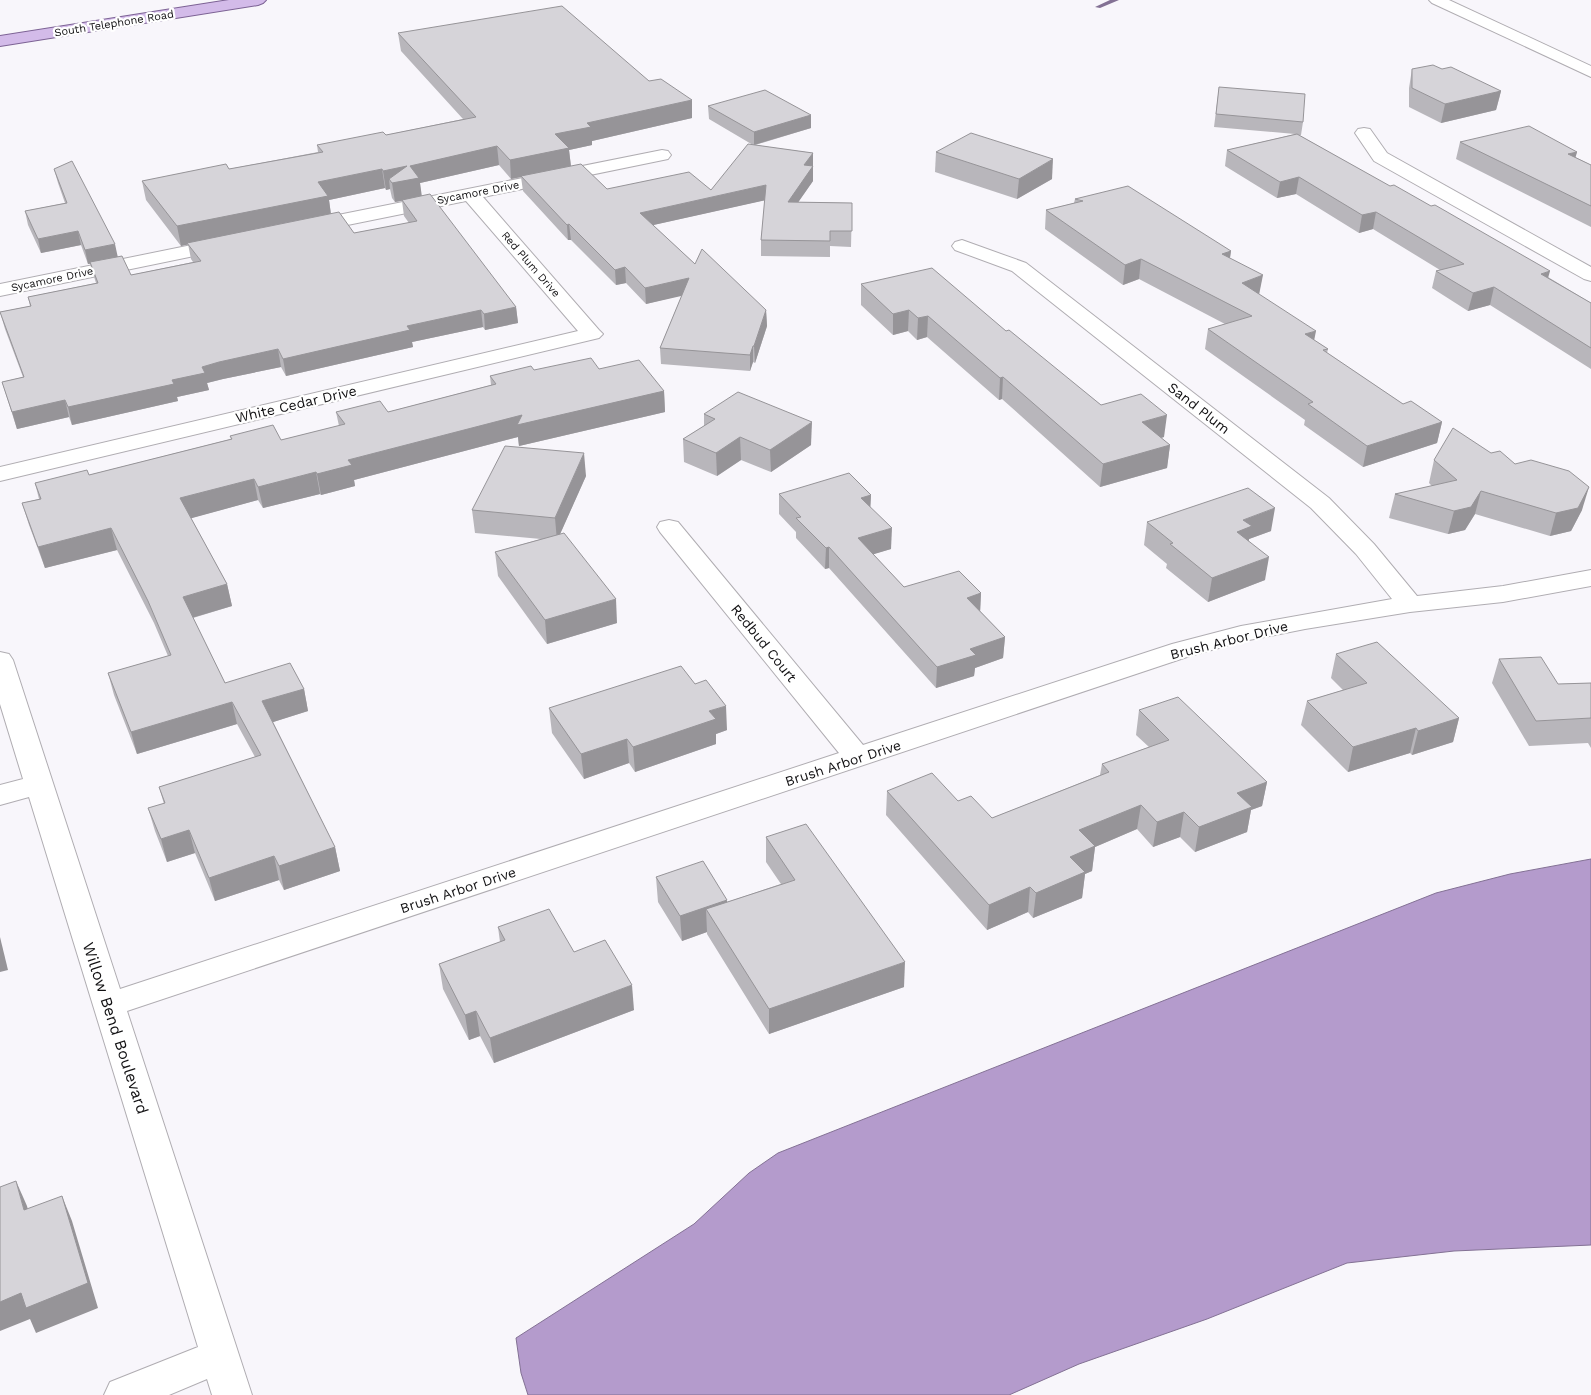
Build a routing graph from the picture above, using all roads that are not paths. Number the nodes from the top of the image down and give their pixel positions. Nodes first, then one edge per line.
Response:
1 (258, 0) edge
2 (1437, 0) edge
3 (0, 41) edge
4 (1591, 72) edge
5 (1364, 133) dead end
6 (662, 155) dead end
7 (470, 194) junction
8 (294, 230) edge
9 (245, 240) edge
10 (962, 246) dead end
11 (1591, 275) edge
12 (0, 290) edge
13 (592, 334) joint
14 (0, 474) edge
15 (669, 527) dead end
16 (1591, 578) edge
17 (1410, 604) junction
18 (0, 660) edge
19 (858, 758) junction
20 (39, 784) junction
21 (0, 795) edge
22 (109, 1005) junction
23 (220, 1356) junction
24 (124, 1395) edge
25 (232, 1395) edge

1 - 3 main road, South Telephone Road
2 - 4 street
5 - 11 street
6 - 7 street, Sycamore Drive
7 - 8 street, Sycamore Drive
7 - 13 street, Red Plum Drive
9 - 12 street, Sycamore Drive
10 - 17 street, Sand Plum
13 - 14 street, White Cedar Drive
15 - 19 street, Redbud Court
16 - 17 street, Brush Arbor Drive
17 - 19 street, Brush Arbor Drive
18 - 20 street, Willow Bend Boulevard
19 - 22 street, Brush Arbor Drive
20 - 21 street
20 - 22 street, Willow Bend Boulevard
22 - 23 street, Willow Bend Boulevard
23 - 24 street
23 - 25 street, Willow Bend Boulevard

